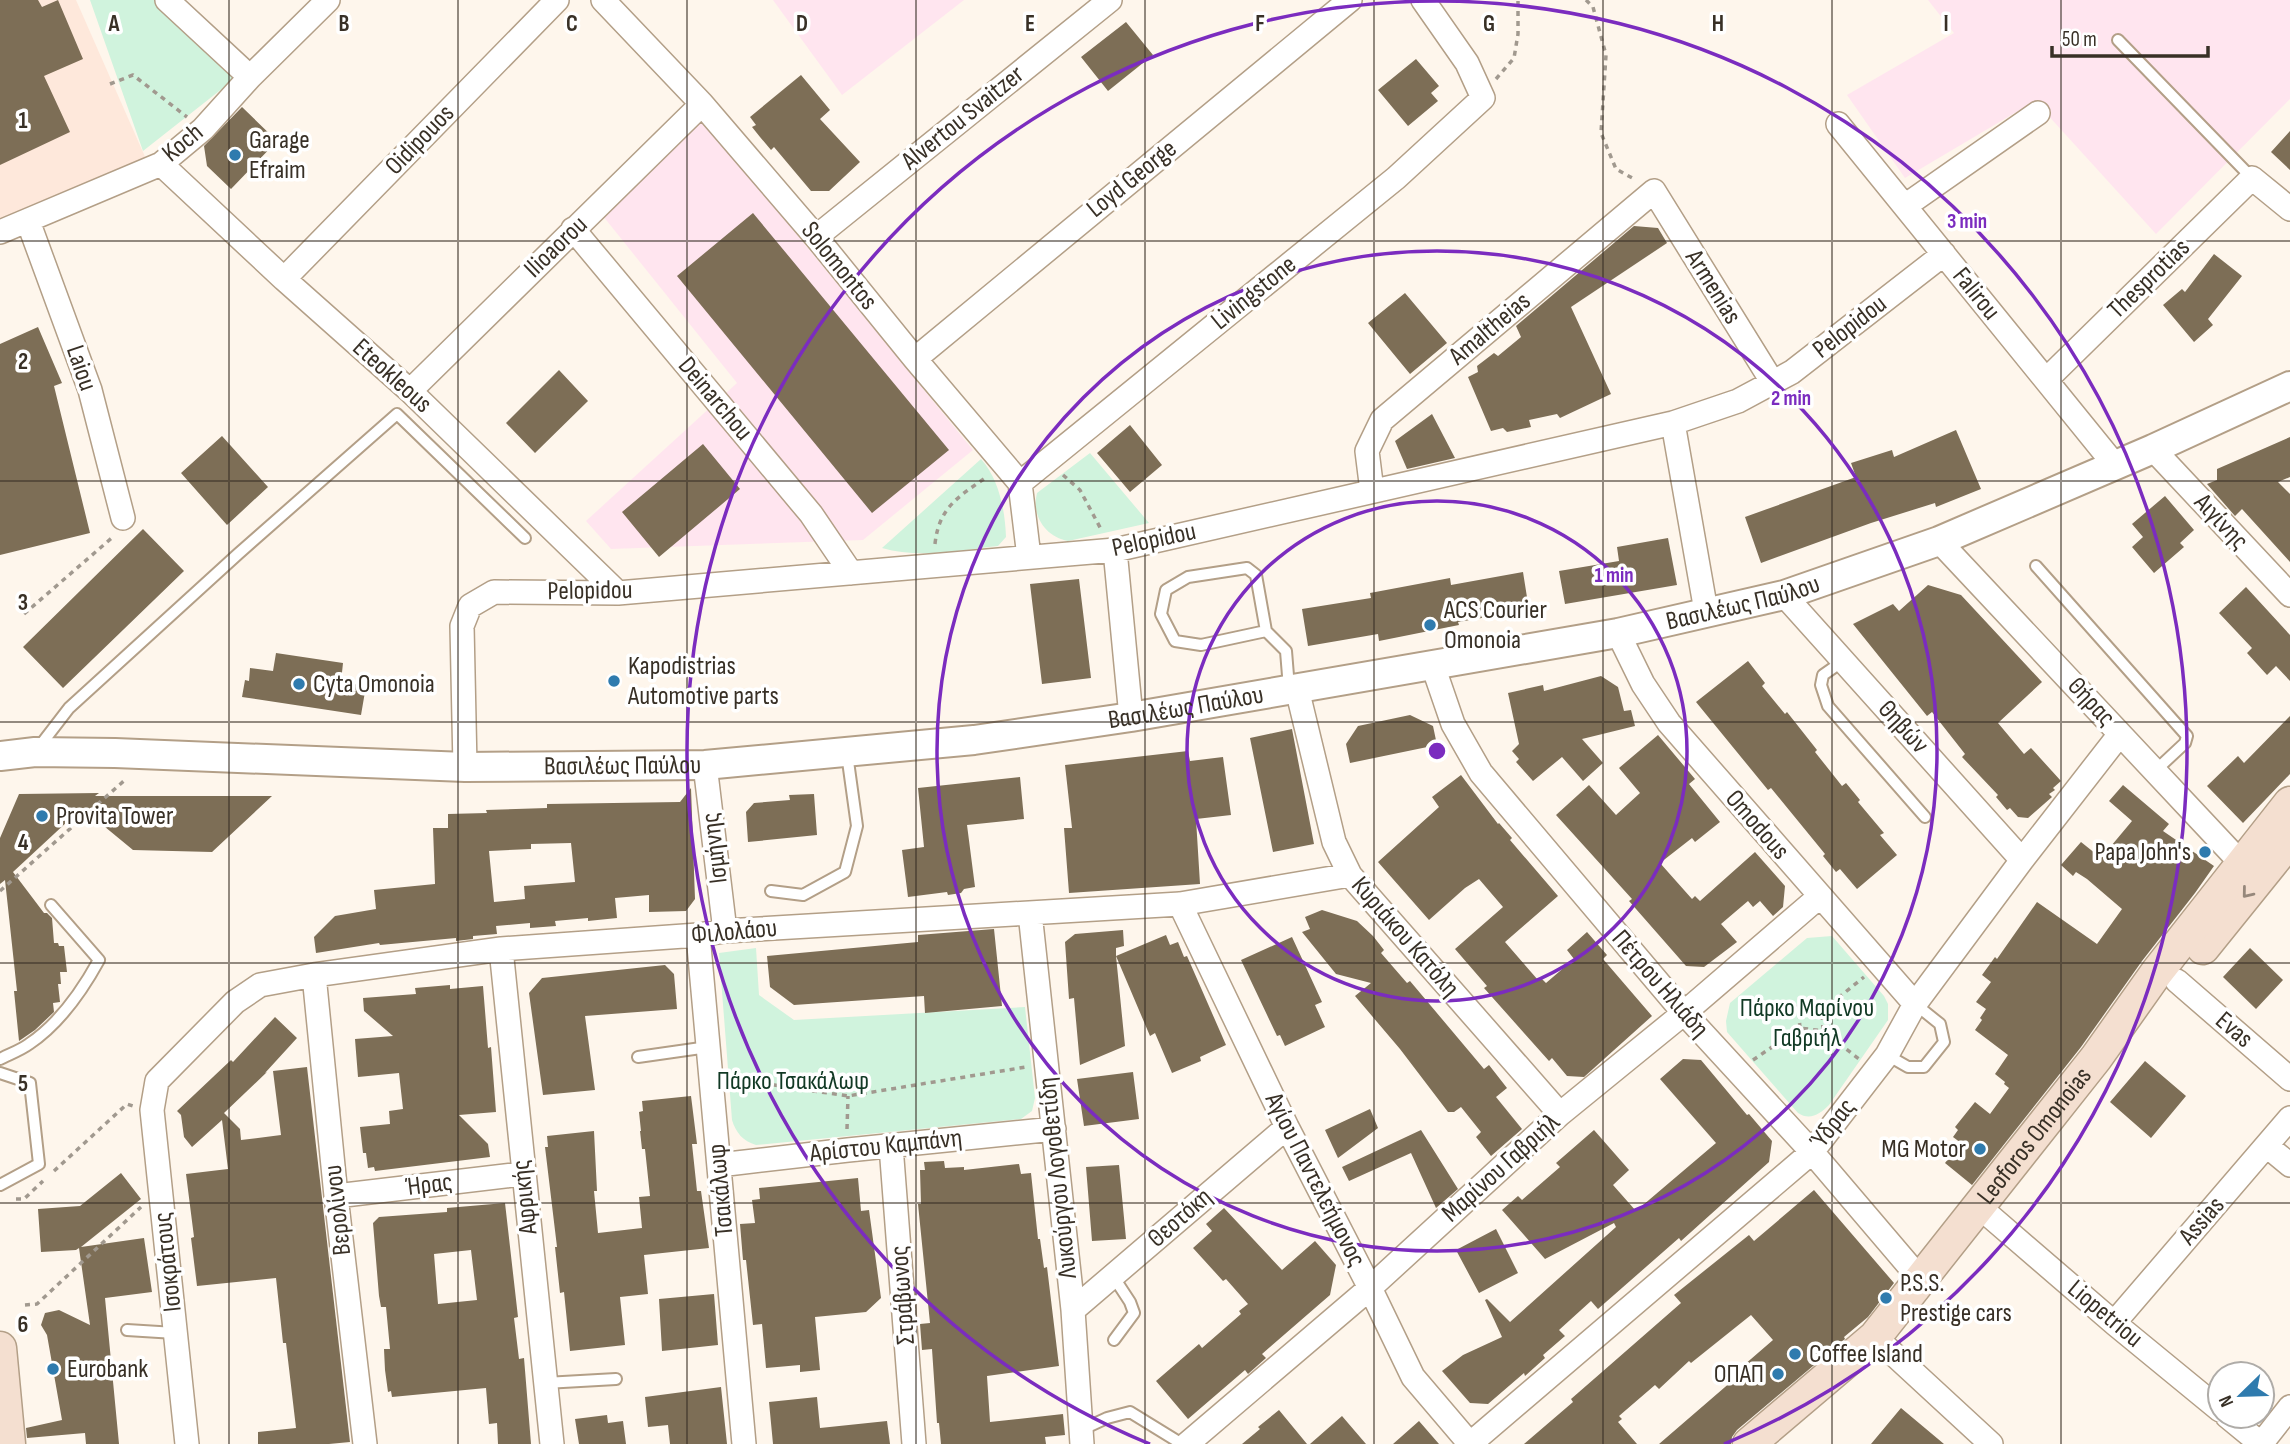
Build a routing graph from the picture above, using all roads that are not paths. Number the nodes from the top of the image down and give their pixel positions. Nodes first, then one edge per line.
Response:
1 (167, 0) edge
2 (328, 0) edge
3 (557, 0) edge
4 (603, 0) edge
5 (1110, 0) edge
6 (1350, 0) edge
7 (1423, 0) edge
8 (2118, 40) dead end
9 (250, 77) junction
10 (702, 104) junction
11 (2038, 113) dead end
12 (1838, 124) dead end
13 (161, 164) junction
14 (2252, 178) junction
15 (1654, 191) joint
16 (1905, 206) junction
17 (2290, 209) edge
18 (28, 220) junction
19 (573, 229) junction
20 (0, 232) edge
21 (816, 237) junction
22 (1944, 254) junction
23 (284, 279) junction
24 (915, 359) junction
25 (2046, 380) junction
26 (1773, 383) junction
27 (2290, 386) edge
28 (410, 391) junction
29 (1673, 423) junction
30 (2153, 449) junction
31 (2114, 464) junction
32 (1020, 483) junction
33 (1372, 491) junction
34 (123, 518) road end
35 (525, 538) dead end
36 (1939, 541) junction
37 (1115, 550) junction
38 (1029, 557) junction
39 (2036, 566) dead end
40 (851, 573) junction
41 (618, 593) junction
42 (1784, 594) junction
43 (2290, 595) edge
44 (1706, 611) junction
45 (1266, 631) junction
46 (1618, 633) junction
47 (1843, 660) junction
48 (1433, 666) junction
49 (1293, 690) junction
50 (1131, 718) junction
51 (2120, 734) junction
52 (0, 741) edge
53 (847, 751) junction
54 (35, 752) junction
55 (0, 756) edge
56 (705, 765) junction
57 (465, 767) junction
58 (2155, 771) junction
59 (2290, 803) edge
60 (1925, 817) dead end
61 (2290, 840) edge
62 (2022, 860) junction
63 (2242, 864) junction
64 (1350, 875) junction
65 (771, 891) dead end
66 (1819, 897) junction
67 (1180, 904) junction
68 (51, 905) dead end
69 (1030, 913) junction
70 (725, 931) junction
71 (698, 935) junction
72 (501, 949) junction
73 (314, 975) junction
74 (2177, 981) junction
75 (1915, 1004) junction
76 (1684, 1013) junction
77 (708, 1047) junction
78 (638, 1057) dead end
79 (0, 1059) edge
80 (1880, 1063) junction
81 (0, 1073) edge
82 (2290, 1079) edge
83 (157, 1081) joint
84 (1560, 1114) junction
85 (2290, 1118) edge
86 (1287, 1127) junction
87 (1054, 1129) junction
88 (891, 1146) junction
89 (2267, 1146) junction
90 (1812, 1152) junction
91 (719, 1165) junction
92 (2290, 1166) edge
93 (523, 1174) junction
94 (0, 1185) edge
95 (336, 1196) junction
96 (1991, 1217) junction
97 (1113, 1276) junction
98 (1922, 1280) junction
99 (1370, 1288) junction
100 (1073, 1310) junction
101 (2114, 1323) junction
102 (127, 1330) dead end
103 (175, 1333) junction
104 (1114, 1340) dead end
105 (1882, 1343) junction
106 (1, 1366) edge
107 (616, 1380) dead end
108 (545, 1382) junction
109 (2206, 1399) edge
110 (2290, 1407) edge
111 (2244, 1430) edge
112 (1082, 1437) edge
113 (9, 1444) edge
114 (187, 1444) edge
115 (365, 1444) edge
116 (552, 1444) edge
117 (744, 1444) edge
118 (914, 1444) edge
119 (1182, 1444) edge
120 (1187, 1444) edge
121 (1470, 1444) edge
122 (1749, 1444) edge
123 (1777, 1444) edge
124 (1991, 1444) edge
125 (2261, 1444) edge

1 - 9 street
2 - 9 street, Koch
3 - 23 street, Oidipouos
4 - 10 street, Solomontos
5 - 21 street, Alvertou Svaitzer
6 - 24 street, Loyd George
7 - 32 street, Livingstone
8 - 14 lane
9 - 13 street, Koch
10 - 19 street, Ilioaorou
10 - 21 street, Solomontos
11 - 16 street
12 - 16 street, Falirou
13 - 18 street, Koch
13 - 23 street, Eteokleous
14 - 17 street
14 - 25 street, Thesprotias
15 - 26 street, Armenias
15 - 33 street, Amaltheias
16 - 22 street, Falirou
18 - 20 street, Koch
18 - 34 street, Laiou
19 - 28 street, Ilioaorou
19 - 40 street, Deinarchou
21 - 24 street, Solomontos
22 - 25 street, Falirou
22 - 26 street, Pelopidou
23 - 28 street, Eteokleous
24 - 32 street, Solomontos
25 - 31 street, Falirou
26 - 29 street, Pelopidou
27 - 30 street, Βασιλέως Παύλου
28 - 41 street, Eteokleous
29 - 33 street, Pelopidou
29 - 44 street
30 - 31 street, Βασιλέως Παύλου
30 - 43 street, Αιγίνης
31 - 36 street, Βασιλέως Παύλου
32 - 38 street
33 - 37 street, Pelopidou
35 - 54 lane
36 - 42 street, Βασιλέως Παύλου
36 - 51 street, Θήρας
37 - 38 street, Pelopidou
37 - 50 street
38 - 40 street, Pelopidou
39 - 58 lane
40 - 41 street, Pelopidou
41 - 57 street, Pelopidou
42 - 44 street, Βασιλέως Παύλου
42 - 47 street, Θηβών
44 - 46 street, Βασιλέως Παύλου
45 - 45 lane
45 - 49 lane
46 - 48 street, Βασιλέως Παύλου
46 - 66 street, Omodous
47 - 60 lane
47 - 62 street, Θηβών
48 - 49 street, Βασιλέως Παύλου
48 - 76 street, Πέτρου Ηλιάδη
49 - 50 street, Βασιλέως Παύλου
49 - 64 street, Κυριάκου Κατόλη
50 - 53 street, Βασιλέως Παύλου
51 - 58 street, Θήρας
51 - 62 street, Ύδρας
52 - 54 street, Βασιλέως Παύλου
53 - 56 street, Βασιλέως Παύλου
53 - 65 lane
54 - 55 street, Βασιλέως Παύλου
54 - 57 street, Βασιλέως Παύλου
56 - 57 street, Βασιλέως Παύλου
56 - 70 street, Ισμήνης
58 - 63 street, Θήρας
59 - 63 main road, Leoforos Omonoias
61 -> 74 main road, Leoforos Omonoias
62 - 75 street, Ύδρας
63 - 98 main road, Leoforos Omonoias
64 - 67 street, Φιλολάου
64 - 84 street, Κυριάκου Κατόλη
66 - 75 street, Omodous
66 - 76 street, Μαρίνου Γαβριήλ
67 - 69 street, Φιλολάου
67 - 86 street, Αγίου Παντελεήμονος
68 - 79 lane
69 - 70 street, Φιλολάου
69 - 87 street, Λυκούργου Λογοθετίδη
70 - 71 street, Φιλολάου
71 - 72 street, Φιλολάου
71 - 77 street, Τσακάλωφ
72 - 73 street, Φιλολάου
72 - 93 street, Αφρικής
73 - 83 street, Φιλολάου
73 - 95 street, Βερολίνου
74 - 82 street, Evas
74 - 96 main road, Leoforos Omonoias
75 - 80 street, Ύδρας
75 - 80 lane
76 - 84 street, Μαρίνου Γαβριήλ
76 - 90 street, Πέτρου Ηλιάδη
77 - 78 lane
77 - 91 street, Τσακάλωφ
80 - 90 street, Ύδρας
81 - 94 lane
83 - 103 street, Ισοκράτους
84 - 99 street, Μαρίνου Γαβριήλ
85 - 89 street, Assias
86 - 97 street, Θεοτόκη
86 - 99 street, Αγίου Παντελεήμονος
87 - 88 street, Αρίστου Καμπάνη
87 - 100 street, Λυκούργου Λογοθετίδη
88 - 91 street, Αρίστου Καμπάνη
88 - 118 street, Στράβωνος
89 - 92 street
89 - 101 street, Assias
90 - 98 street, Πέτρου Ηλιάδη
90 - 121 street, Ύδρας
91 - 117 street, Τσακάλωφ
93 - 95 street, Ήρας
93 - 108 street, Αφρικής
95 - 115 street, Βερολίνου
96 - 101 street, Liopetriou
96 - 105 main road, Leoforos Omonoias
97 - 100 street, Θεοτόκη
97 - 104 lane
98 - 105 main road, Leoforos Omonoias
99 - 120 street, Μαρίνου Γαβριήλ
99 - 121 street, Αγίου Παντελεήμονος
100 - 112 street, Λυκούργου Λογοθετίδη
101 - 109 street, Liopetriou
102 - 103 lane
103 - 114 street, Ισοκράτους
105 - 122 main road, Leoforos Omonoias
105 - 123 main road, Leoforos Omonoias
105 - 124 street
106 - 113 main road
107 - 108 lane
108 - 116 street, Αφρικής
110 - 125 street
111 - 125 street
112 - 119 lane

